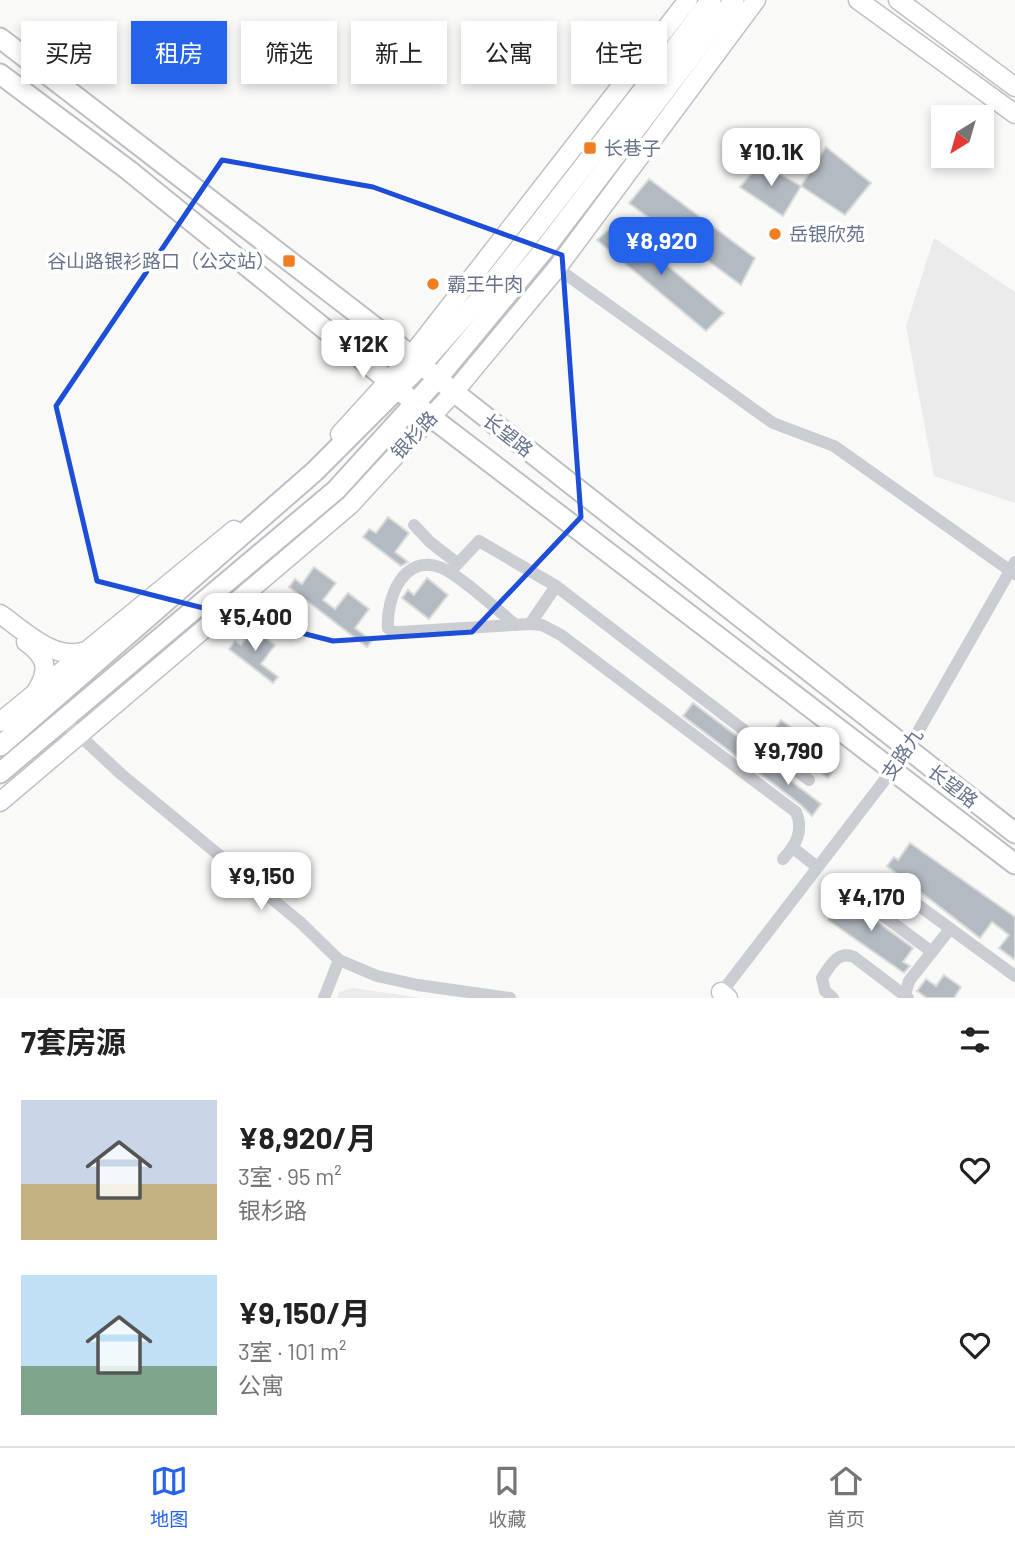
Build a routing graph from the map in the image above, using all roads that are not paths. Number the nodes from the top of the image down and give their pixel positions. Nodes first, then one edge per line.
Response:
1 (688, 0) edge
2 (711, 0) edge
3 (734, 0) edge
4 (756, 0) edge
5 (858, 0) edge
6 (898, 0) edge
7 (0, 38) edge
8 (0, 75) edge
9 (1015, 87) edge
10 (1015, 114) edge
11 (557, 268) junction
12 (416, 360) junction
13 (437, 379) junction
14 (394, 385) junction
15 (454, 392) junction
16 (415, 403) junction
17 (431, 417) junction
18 (414, 525) dead end
19 (430, 542) junction
20 (423, 566) junction
21 (453, 568) junction
22 (1013, 569) edge
23 (555, 586) junction
24 (0, 614) edge
25 (0, 624) edge
26 (530, 624) junction
27 (516, 625) junction
28 (86, 651) junction
29 (34, 695) junction
30 (63, 720) junction
31 (0, 722) edge
32 (79, 734) junction
33 (763, 744) junction
34 (0, 746) edge
35 (907, 751) junction
36 (742, 770) junction
37 (892, 770) junction
38 (0, 773) edge
39 (809, 780) dead end
40 (0, 802) edge
41 (1015, 833) edge
42 (793, 848) junction
43 (783, 859) dead end
44 (1015, 864) edge
45 (816, 866) junction
46 (950, 929) junction
47 (932, 952) junction
48 (339, 960) junction
49 (1015, 976) edge
50 (722, 996) edge
51 (906, 997) edge
52 (324, 998) edge
53 (510, 998) edge
54 (833, 998) edge

1 - 12 street
2 - 12 main road
3 - 13 main road, 银杉路
4 - 11 street, 银杉路
5 - 10 street
6 - 9 street
7 - 12 main road, 长望路
8 - 14 main road, 长望路
11 - 15 street, 银杉路
11 - 22 street
12 - 13 main road, 长望路
12 - 14 main road
13 - 15 main road, 长望路
13 - 16 main road, 银杉路
14 - 16 main road, 长望路
14 - 28 street
14 - 34 main road
15 - 17 street, 银杉路
15 - 35 main road, 长望路
16 - 17 main road, 长望路
16 - 30 main road, 银杉路
17 - 32 street, 银杉路
17 - 37 main road, 长望路
18 - 19 street
19 - 20 street
19 - 21 street
20 - 21 street
20 - 27 street
21 - 23 street
21 - 27 street
22 - 35 street, 支路九
23 - 26 street
23 - 33 street
24 - 28 street
25 - 29 street
26 - 27 street
26 - 36 street
28 - 29 street
29 - 31 street
30 - 32 street
30 - 38 main road, 银杉路
32 - 40 street, 银杉路
32 - 48 street
33 - 36 street
33 - 39 street
35 - 37 street, 支路九
35 - 41 main road, 长望路
36 - 42 street
37 - 44 main road, 长望路
37 - 45 street, 支路九
42 - 43 street
42 - 45 street
45 - 50 street, 支路九
46 - 47 street
46 - 47 street
46 - 49 street
47 - 51 street
48 - 52 street
48 - 53 street
51 - 54 street

